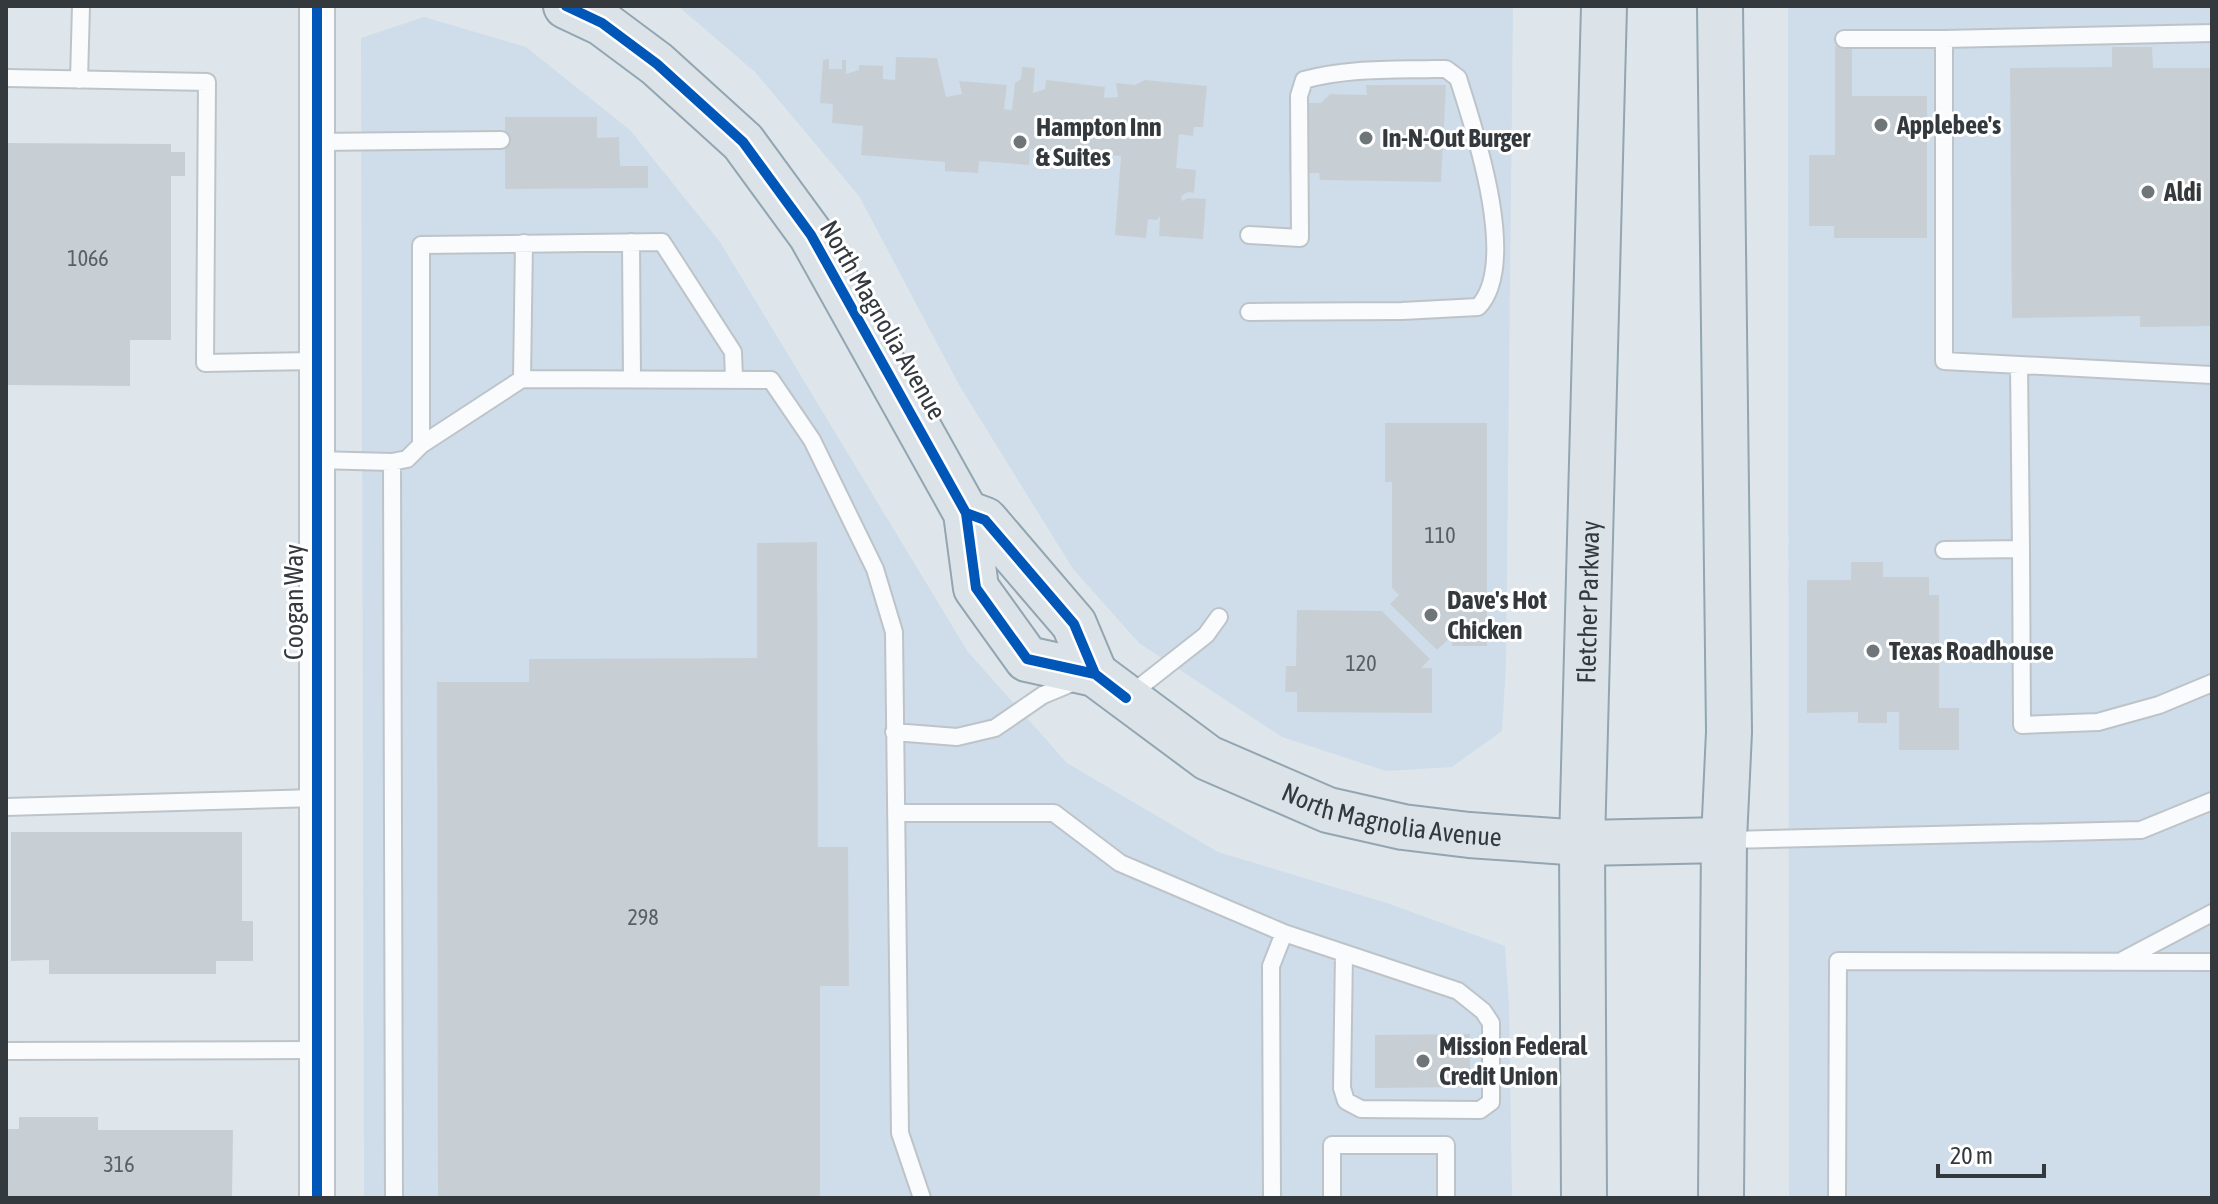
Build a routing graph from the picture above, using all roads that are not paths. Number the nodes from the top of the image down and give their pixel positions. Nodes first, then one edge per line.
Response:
1 (81, 6) edge
2 (317, 6) edge
3 (566, 6) edge
4 (1604, 6) edge
5 (1720, 6) edge
6 (2212, 33) edge
7 (1844, 39) dead end
8 (1944, 39) junction
9 (8, 78) edge
10 (79, 80) junction
11 (501, 140) dead end
12 (315, 142) junction
13 (1249, 235) dead end
14 (631, 242) junction
15 (524, 243) junction
16 (1249, 312) dead end
17 (315, 361) junction
18 (2019, 365) junction
19 (2212, 375) edge
20 (522, 379) junction
21 (632, 379) junction
22 (734, 379) junction
23 (421, 445) junction
24 (316, 460) junction
25 (392, 462) junction
26 (966, 513) junction
27 (2021, 549) junction
28 (1944, 550) dead end
29 (1219, 617) dead end
30 (2212, 683) edge
31 (1110, 686) junction
32 (894, 732) junction
33 (317, 798) junction
34 (2212, 801) edge
35 (6, 807) edge
36 (896, 813) junction
37 (1724, 840) junction
38 (1582, 843) junction
39 (2212, 913) edge
40 (1284, 933) junction
41 (1344, 953) junction
42 (2121, 961) junction
43 (2212, 962) edge
44 (317, 1050) junction
45 (6, 1051) edge
46 (317, 1198) edge
47 (394, 1198) edge
48 (922, 1198) edge
49 (1272, 1198) edge
50 (1332, 1198) edge
51 (1446, 1198) edge
52 (1584, 1198) edge
53 (1721, 1198) edge
54 (1837, 1198) edge

1 - 10 lane
2 - 12 street, Coogan Way
3 - 26 main road, North Magnolia Avenue
4 - 38 main road, Fletcher Parkway
5 - 37 main road
6 - 8 lane
7 - 8 lane
8 - 18 lane
9 - 10 lane
10 - 17 lane
11 - 12 lane
12 - 17 street, Coogan Way
13 - 16 lane
14 - 15 lane
14 - 21 lane
14 - 22 lane
15 - 20 lane
15 - 23 lane
17 - 24 street, Coogan Way
18 - 19 lane
18 - 27 lane
20 - 21 lane
20 - 23 lane
21 - 22 lane
22 - 32 lane
23 - 25 lane
24 - 25 lane
24 - 33 street, Coogan Way
25 - 47 lane
26 - 31 main road, North Magnolia Avenue
26 - 31 main road, North Magnolia Avenue
27 - 28 lane
27 - 30 lane
29 - 31 lane
31 - 32 lane
31 - 38 main road, North Magnolia Avenue
32 - 36 lane
33 - 35 lane
33 - 44 street, Coogan Way
34 - 37 lane
36 - 40 lane
36 - 48 lane
37 - 38 main road, North Magnolia Avenue
37 - 53 main road
38 - 52 main road, Fletcher Parkway
39 - 42 lane
40 - 41 lane
40 - 49 lane
41 - 41 lane
42 - 43 lane
42 - 54 lane
44 - 45 lane
44 - 46 street, Coogan Way
50 - 51 lane

